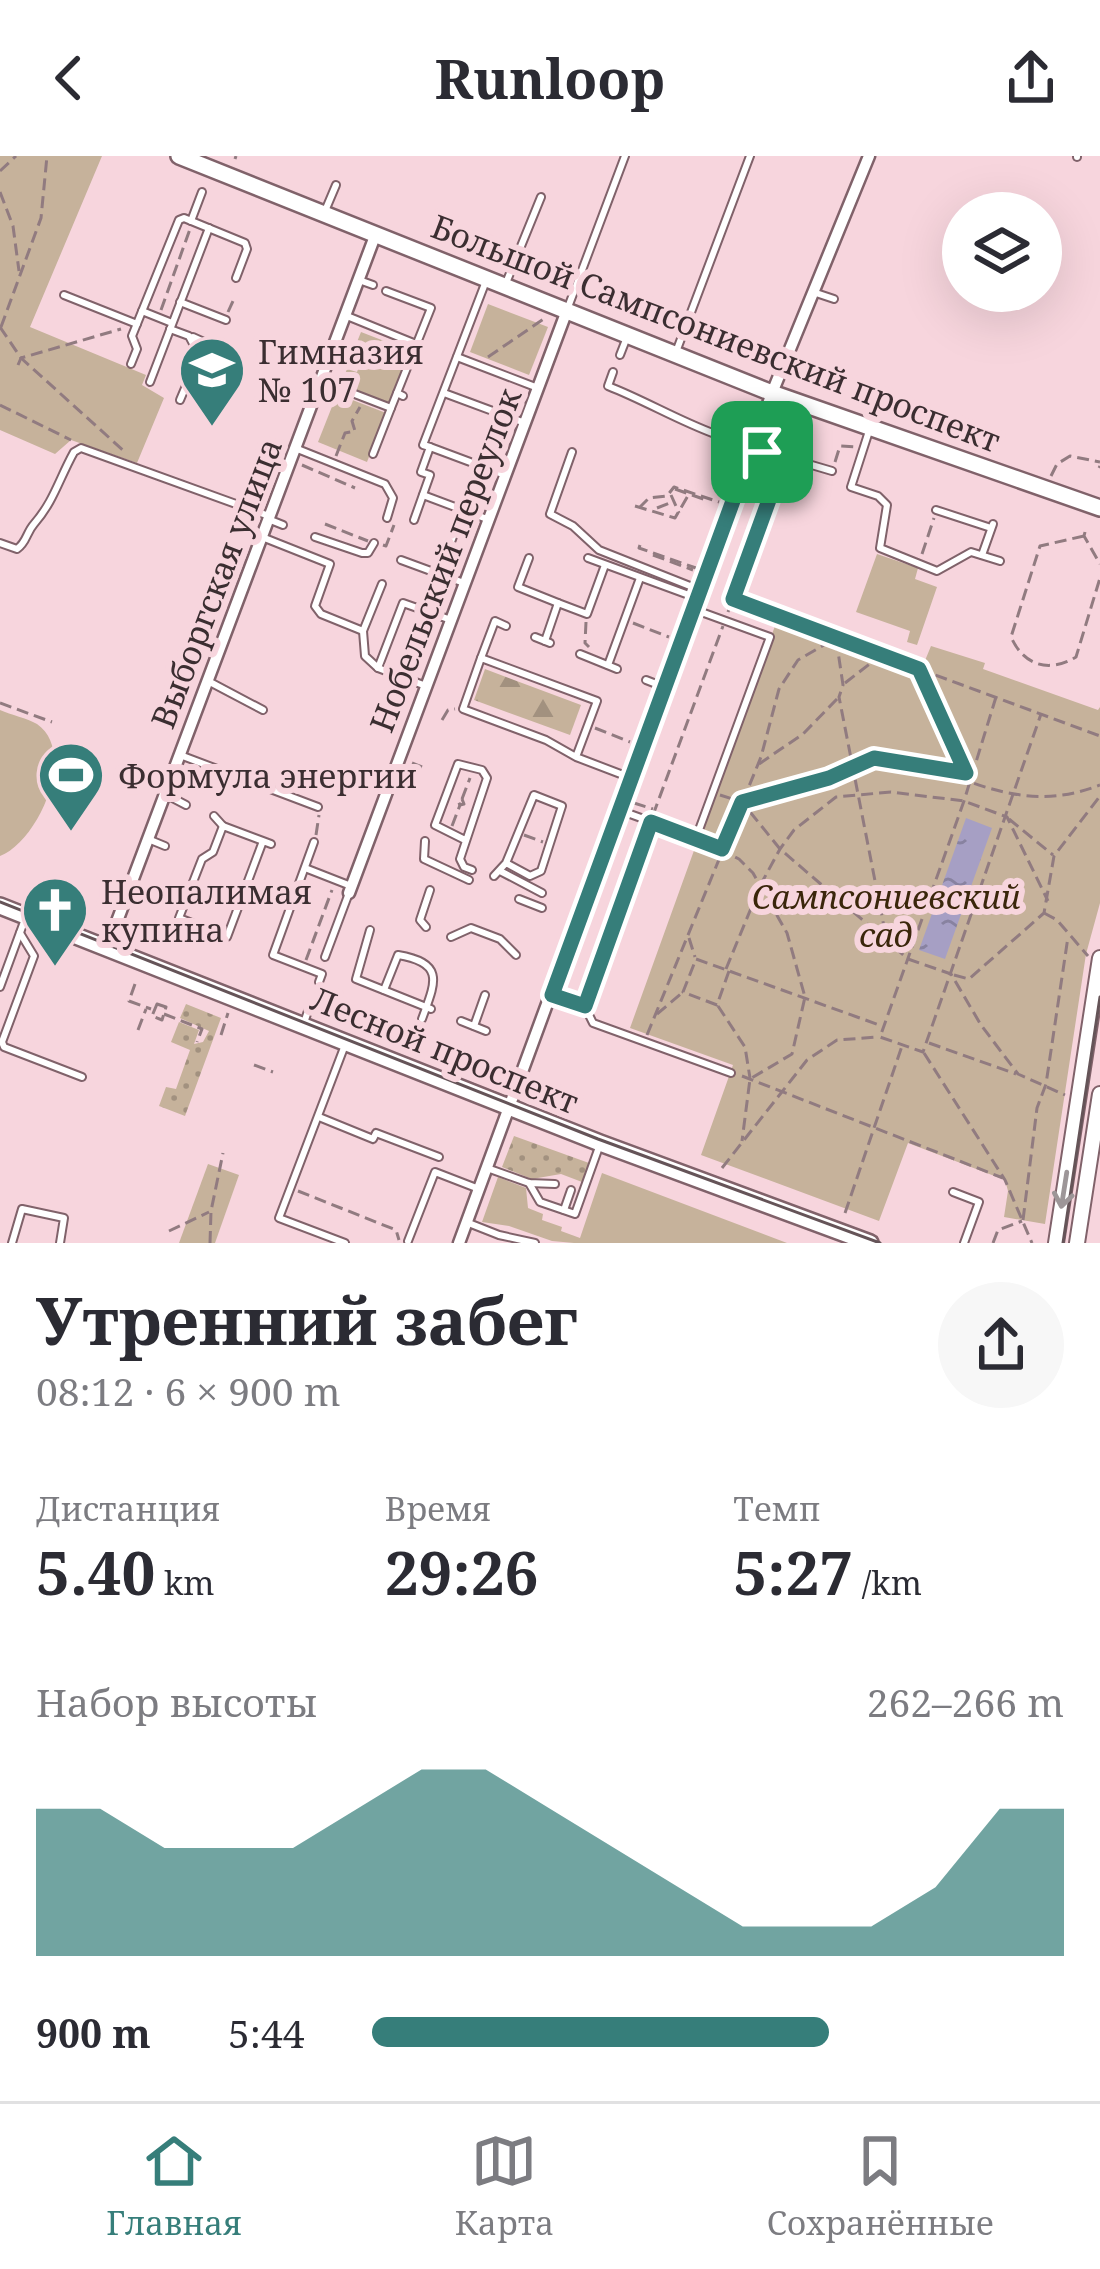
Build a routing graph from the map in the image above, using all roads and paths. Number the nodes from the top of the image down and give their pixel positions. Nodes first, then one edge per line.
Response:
1 (16, 156) edge
2 (47, 156) edge
3 (178, 156) edge
4 (625, 156) edge
5 (750, 156) edge
6 (869, 156) edge
7 (0, 171) edge
8 (336, 185) dead end
9 (0, 192) edge
10 (202, 192) dead end
11 (541, 197) dead end
12 (323, 214) junction
13 (190, 220) junction
14 (208, 228) junction
15 (375, 236) junction
16 (166, 252) junction
17 (196, 261) junction
18 (176, 268) junction
19 (19, 278) junction
20 (236, 278) dead end
21 (358, 280) junction
22 (486, 281) junction
23 (373, 285) dead end
24 (504, 288) junction
25 (386, 291) dead end
26 (813, 292) junction
27 (64, 295) dead end
28 (833, 299) dead end
29 (180, 302) junction
30 (142, 311) junction
31 (566, 313) junction
32 (345, 315) junction
33 (158, 317) junction
34 (546, 317) dead end
35 (226, 320) dead end
36 (136, 324) junction
37 (0, 326) edge
38 (171, 326) junction
39 (189, 336) junction
40 (627, 337) junction
41 (416, 344) junction
42 (233, 355) dead end
43 (620, 355) dead end
44 (675, 356) junction
45 (456, 357) junction
46 (21, 358) junction
47 (131, 364) dead end
48 (477, 364) junction
49 (18, 365) dead end
50 (614, 372) dead end
51 (321, 380) junction
52 (150, 382) dead end
53 (538, 388) junction
54 (442, 392) junction
55 (772, 393) junction
56 (366, 398) junction
57 (181, 400) dead end
58 (0, 405) edge
59 (391, 408) junction
60 (525, 423) junction
61 (870, 428) junction
62 (715, 434) dead end
63 (71, 440) dead end
64 (737, 443) dead end
65 (430, 447) junction
66 (295, 448) junction
67 (864, 448) junction
68 (752, 449) junction
69 (572, 452) dead end
70 (338, 453) dead end
71 (373, 454) dead end
72 (785, 456) junction
73 (136, 463) dead end
74 (300, 464) dead end
75 (1100, 465) edge
76 (832, 470) joint
77 (505, 475) junction
78 (1051, 478) dead end
79 (355, 488) dead end
80 (672, 491) junction
81 (689, 494) junction
82 (422, 495) junction
83 (655, 498) junction
84 (711, 500) junction
85 (674, 501) junction
86 (721, 503) dead end
87 (1100, 508) edge
88 (463, 510) junction
89 (936, 510) joint
90 (658, 511) junction
91 (680, 514) junction
92 (269, 518) junction
93 (387, 518) dead end
94 (489, 519) junction
95 (414, 520) dead end
96 (325, 524) dead end
97 (283, 525) dead end
98 (394, 526) dead end
99 (262, 537) junction
100 (315, 537) dead end
101 (0, 543) edge
102 (374, 543) junction
103 (640, 545) dead end
104 (982, 555) junction
105 (530, 558) dead end
106 (588, 558) dead end
107 (401, 560) dead end
108 (1000, 561) dead end
109 (919, 562) junction
110 (1100, 564) edge
111 (605, 565) junction
112 (696, 570) dead end
113 (440, 574) junction
114 (640, 578) junction
115 (1100, 578) edge
116 (382, 584) dead end
117 (464, 584) junction
118 (697, 599) junction
119 (733, 599) junction
120 (558, 603) junction
121 (587, 614) junction
122 (451, 620) junction
123 (624, 620) junction
124 (725, 621) junction
125 (506, 626) dead end
126 (363, 631) junction
127 (535, 637) dead end
128 (671, 638) dead end
129 (836, 638) junction
130 (580, 654) dead end
131 (881, 655) junction
132 (481, 658) junction
133 (612, 667) junction
134 (378, 668) junction
135 (919, 669) junction
136 (208, 680) junction
137 (646, 680) dead end
138 (843, 685) junction
139 (426, 686) junction
140 (664, 687) junction
141 (839, 697) junction
142 (996, 697) junction
143 (0, 704) edge
144 (463, 709) junction
145 (263, 710) dead end
146 (1041, 714) junction
147 (442, 719) dead end
148 (52, 722) dead end
149 (587, 726) junction
150 (1100, 736) edge
151 (632, 743) dead end
152 (180, 755) junction
153 (576, 757) junction
154 (409, 762) dead end
155 (757, 765) junction
156 (422, 767) dead end
157 (474, 767) junction
158 (854, 767) junction
159 (966, 773) junction
160 (631, 778) junction
161 (970, 782) junction
162 (1100, 784) edge
163 (713, 792) junction
164 (165, 794) junction
165 (861, 794) junction
166 (1100, 796) edge
167 (1014, 797) junction
168 (964, 801) junction
169 (742, 802) junction
170 (186, 805) dead end
171 (318, 807) joint
172 (619, 810) junction
173 (214, 816) dead end
174 (1007, 817) junction
175 (651, 822) junction
176 (223, 826) junction
177 (517, 832) junction
178 (449, 834) junction
179 (696, 838) junction
180 (148, 839) junction
181 (465, 840) junction
182 (425, 841) dead end
183 (314, 842) joint
184 (550, 845) junction
185 (165, 846) dead end
186 (780, 848) junction
187 (722, 849) junction
188 (1054, 856) junction
189 (304, 868) junction
190 (472, 870) dead end
191 (500, 870) junction
192 (335, 880) junction
193 (469, 880) dead end
194 (761, 884) junction
195 (130, 888) junction
196 (350, 889) junction
197 (430, 890) dead end
198 (542, 893) dead end
199 (146, 894) dead end
200 (518, 899) dead end
201 (1048, 901) junction
202 (0, 906) edge
203 (542, 908) dead end
204 (1044, 914) junction
205 (27, 916) junction
206 (426, 927) dead end
207 (370, 931) dead end
208 (20, 933) junction
209 (688, 936) junction
210 (451, 937) dead end
211 (1069, 937) junction
212 (887, 942) junction
213 (106, 949) junction
214 (64, 950) dead end
215 (516, 955) dead end
216 (60, 956) dead end
217 (325, 957) dead end
218 (1095, 958) edge
219 (696, 959) junction
220 (908, 959) junction
221 (303, 967) junction
222 (728, 970) junction
223 (951, 974) junction
224 (1, 981) edge
225 (319, 982) dead end
226 (135, 984) dead end
227 (384, 990) junction
228 (683, 992) junction
229 (485, 995) dead end
230 (552, 995) junction
231 (806, 997) junction
232 (717, 1005) junction
233 (585, 1006) junction
234 (147, 1007) junction
235 (309, 1008) dead end
236 (429, 1008) junction
237 (228, 1012) dead end
238 (654, 1016) junction
239 (422, 1019) dead end
240 (461, 1021) dead end
241 (303, 1026) junction
242 (473, 1026) junction
243 (884, 1027) junction
244 (138, 1030) dead end
245 (486, 1030) dead end
246 (220, 1035) dead end
247 (880, 1036) junction
248 (197, 1042) dead end
249 (644, 1042) junction
250 (927, 1042) junction
251 (346, 1043) junction
252 (903, 1045) junction
253 (923, 1052) junction
254 (254, 1065) dead end
255 (273, 1072) dead end
256 (731, 1072) joint
257 (1018, 1074) junction
258 (82, 1077) dead end
259 (750, 1079) junction
260 (1046, 1084) junction
261 (782, 1092) junction
262 (1100, 1094) edge
263 (1069, 1098) dead end
264 (510, 1108) junction
265 (319, 1117) junction
266 (875, 1126) junction
267 (1073, 1137) junction
268 (742, 1141) junction
269 (1093, 1142) junction
270 (600, 1143) junction
271 (223, 1153) dead end
272 (439, 1157) dead end
273 (487, 1168) junction
274 (722, 1168) dead end
275 (464, 1169) dead end
276 (1003, 1178) junction
277 (459, 1181) junction
278 (530, 1184) junction
279 (291, 1189) junction
280 (479, 1189) junction
281 (953, 1192) dead end
282 (582, 1194) junction
283 (545, 1203) junction
284 (564, 1210) junction
285 (211, 1211) junction
286 (845, 1213) dead end
287 (1023, 1220) junction
288 (466, 1222) junction
289 (169, 1231) dead end
290 (501, 1239) edge
291 (404, 1242) edge
292 (11, 1243) edge
293 (60, 1243) edge
294 (211, 1243) edge
295 (345, 1243) edge
296 (459, 1243) edge
297 (535, 1243) edge
298 (870, 1243) edge
299 (964, 1243) edge
300 (993, 1243) edge
301 (1032, 1243) edge
302 (1056, 1243) edge
303 (1078, 1243) edge

1 - 7 path
2 - 19 path
3 - 12 main road, Большой Сампсониевский проспект
4 - 31 lane
5 - 44 lane
6 - 26 street
8 - 12 lane
9 - 19 path
10 - 13 lane
11 - 24 lane
12 - 15 main road, Большой Сампсониевский проспект
13 - 14 lane
13 - 16 lane
13 - 18 path
14 - 17 lane
14 - 20 lane
15 - 21 street, Выборгская улица
15 - 22 main road, Большой Сампсониевский проспект
16 - 18 path
16 - 30 lane
17 - 18 path
17 - 29 lane
18 - 33 path
19 - 37 path
21 - 23 lane
21 - 32 street, Выборгская улица
22 - 24 main road, Большой Сампсониевский проспект
22 - 45 lane
24 - 31 main road, Большой Сампсониевский проспект
25 - 41 lane
26 - 28 lane
26 - 55 street
27 - 36 lane
29 - 35 lane
29 - 38 lane
30 - 33 lane
30 - 36 lane
31 - 40 main road, Большой Сампсониевский проспект
31 - 53 street, Нобельский переулок
32 - 41 lane
32 - 51 street, Выборгская улица
33 - 38 lane
34 - 48 path
36 - 46 path
36 - 47 lane
37 - 46 path
38 - 39 lane
38 - 52 lane
39 - 42 lane
39 - 57 lane
40 - 43 lane
40 - 44 main road, Большой Сампсониевский проспект
41 - 59 lane
44 - 55 main road, Большой Сампсониевский проспект
45 - 48 lane
45 - 54 lane
46 - 49 path
46 - 73 path
48 - 53 lane
50 - 62 lane
51 - 56 lane
51 - 66 street, Выборгская улица
53 - 60 street, Нобельский переулок
54 - 60 lane
54 - 65 lane
55 - 61 main road, Большой Сампсониевский проспект
55 - 68 street
56 - 59 lane
56 - 70 path
58 - 63 path
59 - 71 lane
60 - 77 street, Нобельский переулок
61 - 67 lane
61 - 87 main road, Большой Сампсониевский проспект
64 - 68 lane
65 - 77 lane
65 - 82 lane
66 - 92 street, Выборгская улица
66 - 93 lane
67 - 76 path
67 - 109 lane
68 - 72 lane
68 - 118 street
69 - 118 lane
72 - 76 lane
72 - 119 path
74 - 79 path
75 - 78 path
77 - 94 street, Нобельский переулок
80 - 81 path
80 - 83 path
80 - 84 path
80 - 85 path
81 - 84 path
81 - 91 path
82 - 88 lane
82 - 95 lane
83 - 90 path
83 - 90 path
84 - 86 path
85 - 90 path
85 - 91 path
88 - 94 lane
88 - 113 lane
89 - 104 lane
89 - 109 path
90 - 91 path
92 - 97 lane
92 - 99 street, Выборгская улица
92 - 101 lane
94 - 117 street, Нобельский переулок
96 - 102 path
98 - 102 path
99 - 126 lane
99 - 136 street, Выборгская улица
100 - 102 lane
103 - 112 path
104 - 108 lane
104 - 109 lane
105 - 120 lane
106 - 111 lane
107 - 113 lane
110 - 115 path
111 - 114 lane
111 - 121 lane
113 - 117 lane
114 - 118 lane
114 - 123 lane
116 - 126 lane
117 - 122 street, Нобельский переулок
118 - 124 lane
118 - 140 street
119 - 124 path
119 - 129 path
120 - 121 lane
120 - 127 lane
121 - 133 path
122 - 134 lane
122 - 139 street, Нобельский переулок
123 - 128 path
123 - 133 lane
124 - 163 lane
124 - 175 path
125 - 132 lane
126 - 134 lane
129 - 131 path
129 - 138 path
129 - 155 path
130 - 133 lane
131 - 135 path
131 - 138 path
132 - 144 lane
132 - 149 lane
134 - 139 lane
135 - 142 path
135 - 159 path
136 - 145 lane
136 - 152 street, Выборгская улица
137 - 140 lane
138 - 141 path
139 - 196 street, Нобельский переулок
140 - 160 street
141 - 155 path
141 - 158 path
142 - 146 path
142 - 161 path
143 - 148 path
144 - 147 path
144 - 153 lane
146 - 150 path
146 - 167 path
149 - 151 path
149 - 153 lane
152 - 164 street, Выборгская улица
152 - 171 lane
153 - 160 lane
154 - 156 path
155 - 169 path
157 - 178 path
157 - 178 lane
157 - 181 lane
158 - 159 path
158 - 165 path
158 - 169 path
159 - 161 path
160 - 172 street
161 - 167 path
161 - 168 path
162 - 167 path
163 - 169 path
163 - 179 lane
164 - 170 lane
164 - 180 street, Выборгская улица
165 - 168 path
165 - 186 path
165 - 212 path
166 - 188 path
167 - 174 path
168 - 174 path
168 - 220 path
169 - 186 path
169 - 187 path
171 - 183 path
172 - 175 lane
172 - 230 street
173 - 176 lane
174 - 188 path
174 - 201 path
174 - 223 path
175 - 179 lane
175 - 233 lane
176 - 176 lane
177 - 184 path
177 - 184 lane
177 - 191 lane
178 - 181 lane
179 - 187 path
180 - 185 lane
180 - 195 street, Выборгская улица
181 - 190 lane
182 - 193 lane
183 - 189 lane
184 - 191 lane
186 - 194 path
186 - 212 path
187 - 194 path
187 - 209 path
188 - 201 path
189 - 192 lane
189 - 221 lane
191 - 198 lane
192 - 196 lane
192 - 221 path
194 - 222 path
194 - 231 path
195 - 199 lane
195 - 213 street, Выборгская улица
196 - 217 lane
197 - 206 lane
200 - 203 lane
201 - 204 path
202 - 205 main road, Лесной проспект
204 - 211 path
204 - 223 path
205 - 208 lane
205 - 213 main road, Лесной проспект
207 - 227 lane
208 - 224 lane
208 - 258 lane
209 - 219 path
209 - 238 path
210 - 215 lane
211 - 218 path
211 - 260 path
212 - 220 path
213 - 241 main road, Лесной проспект
214 - 216 path
218 - 267 street
219 - 222 path
219 - 228 path
220 - 223 path
220 - 243 path
221 - 225 lane
222 - 231 path
222 - 232 path
223 - 250 path
223 - 257 path
226 - 234 path
227 - 236 lane
227 - 236 lane
228 - 232 path
228 - 238 path
229 - 242 lane
230 - 233 lane
230 - 264 street
231 - 243 path
231 - 259 path
232 - 259 path
233 - 249 lane
234 - 244 path
234 - 248 path
235 - 241 lane
236 - 239 lane
237 - 246 path
238 - 249 path
240 - 242 lane
241 - 251 main road, Лесной проспект
242 - 245 lane
243 - 247 path
247 - 252 path
247 - 261 path
249 - 256 lane
250 - 253 path
250 - 257 path
251 - 264 main road, Лесной проспект
251 - 265 lane
252 - 253 path
252 - 266 path
253 - 276 path
254 - 255 path
256 - 259 path
257 - 260 path
259 - 261 path
259 - 268 path
260 - 263 path
260 - 287 path
261 - 266 path
261 - 268 path
262 - 269 street
264 - 270 main road, Лесной проспект
264 - 273 street
265 - 272 lane
265 - 279 lane
266 - 276 path
266 - 286 path
267 - 269 lane
267 -> 302 street
268 - 274 path
269 - 303 street
270 - 282 lane
270 - 298 main road, Лесной проспект
271 - 285 path
273 - 278 lane
273 - 280 street
275 - 277 lane
276 - 287 path
277 - 280 lane
277 - 291 lane
278 - 283 lane
278 - 283 lane
279 - 291 path
279 - 295 lane
280 - 288 street
281 - 299 lane
282 - 284 lane
282 - 284 lane
283 - 284 lane
285 - 289 path
285 - 294 path
287 - 300 path
287 - 301 path
288 - 290 lane
288 - 296 street
290 - 297 lane
292 - 293 lane

